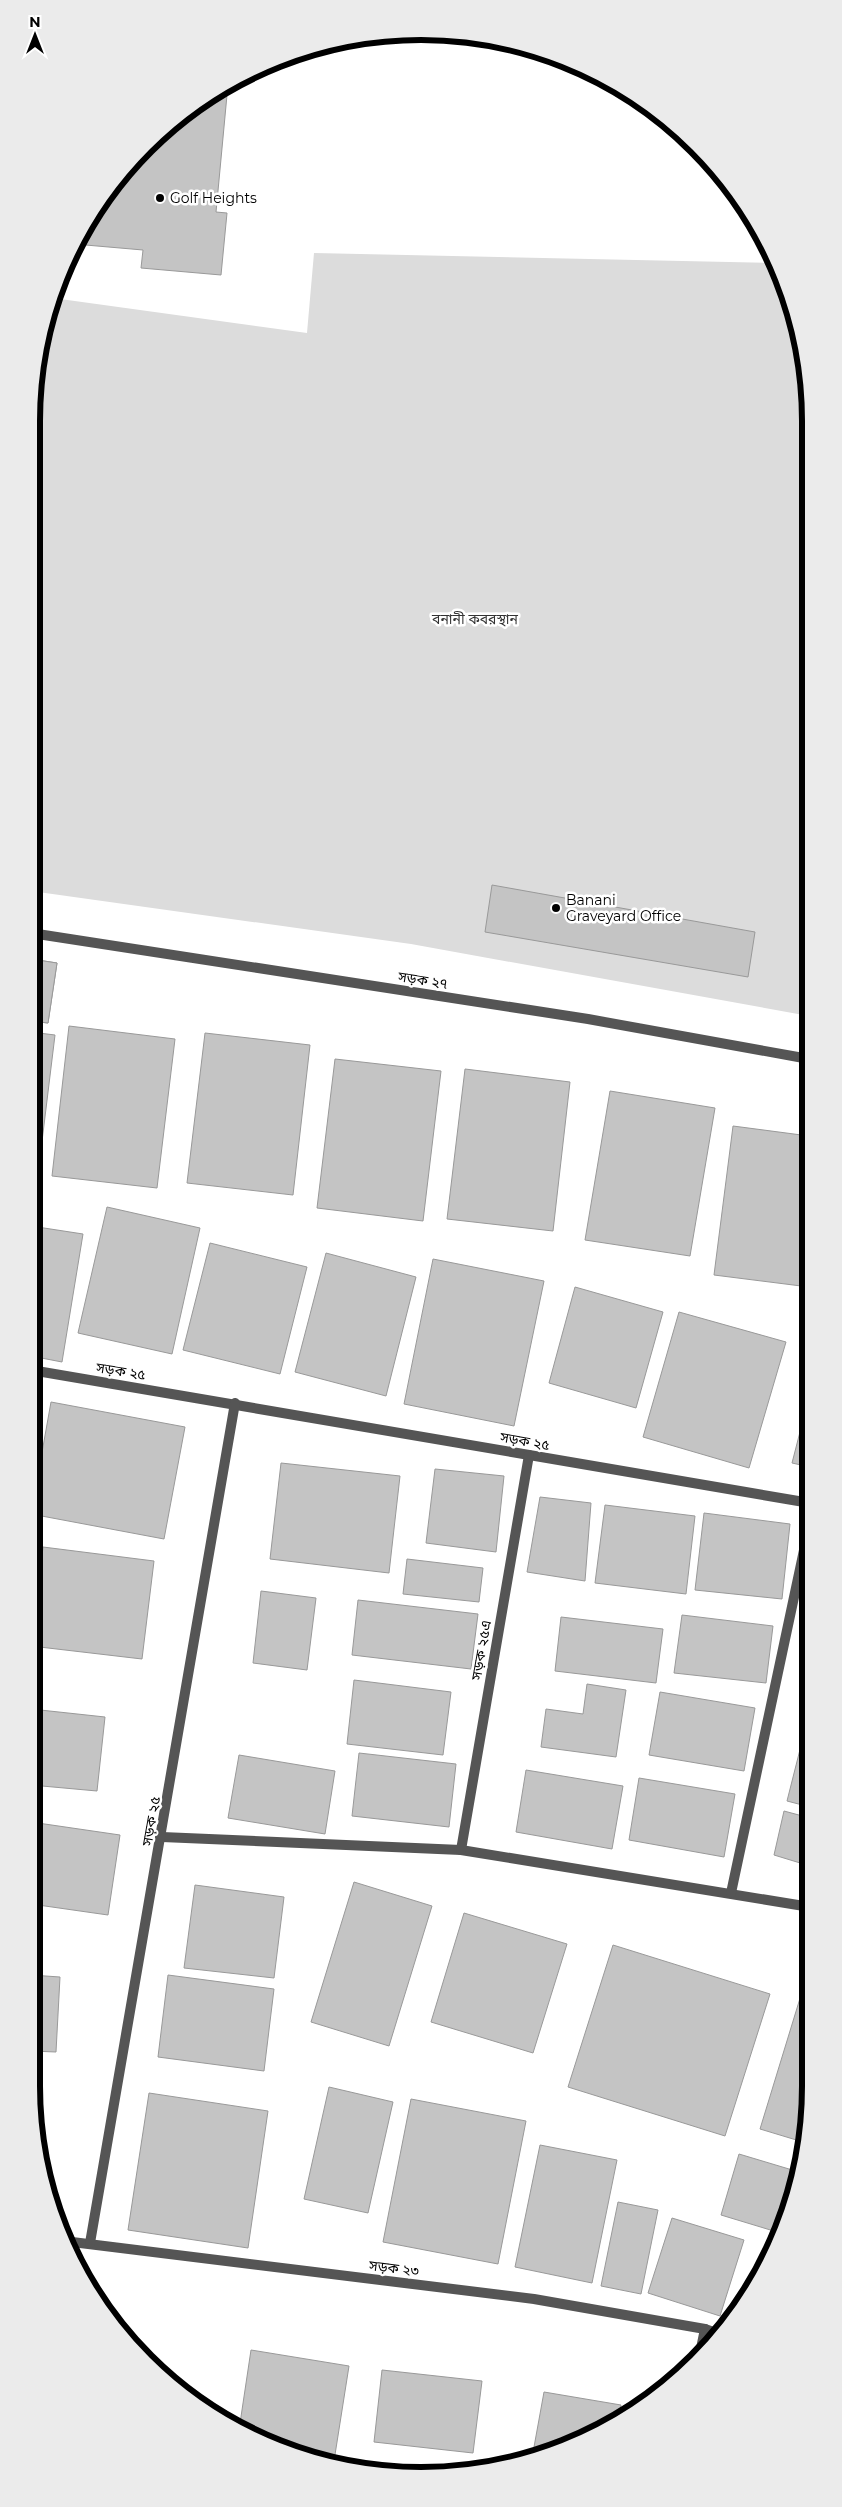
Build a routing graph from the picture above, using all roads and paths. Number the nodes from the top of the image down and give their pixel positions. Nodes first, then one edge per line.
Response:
1 (40, 934) edge
2 (802, 1058) edge
3 (40, 1371) edge
4 (236, 1403) junction
5 (529, 1455) junction
6 (802, 1502) edge
7 (802, 1560) edge
8 (162, 1837) junction
9 (461, 1850) junction
10 (731, 1893) junction
11 (802, 1906) edge
12 (73, 2242) edge
13 (90, 2243) junction
14 (705, 2329) junction
15 (712, 2331) edge
16 (702, 2342) edge

1 - 2 street, সড়ক ২৭
3 - 4 street, সড়ক ২৫
4 - 5 street, সড়ক ২৫
4 - 8 street, সড়ক ২৫
5 - 6 street, সড়ক ২৫
5 - 9 street, সড়ক ২৫এ
7 - 10 street
8 - 9 street
8 - 13 street, সড়ক ২৫
9 - 10 street
10 - 11 street
12 - 13 street, সড়ক ২৩
13 - 14 street, সড়ক ২৩
14 - 15 street, সড়ক ২৩
14 - 16 street

